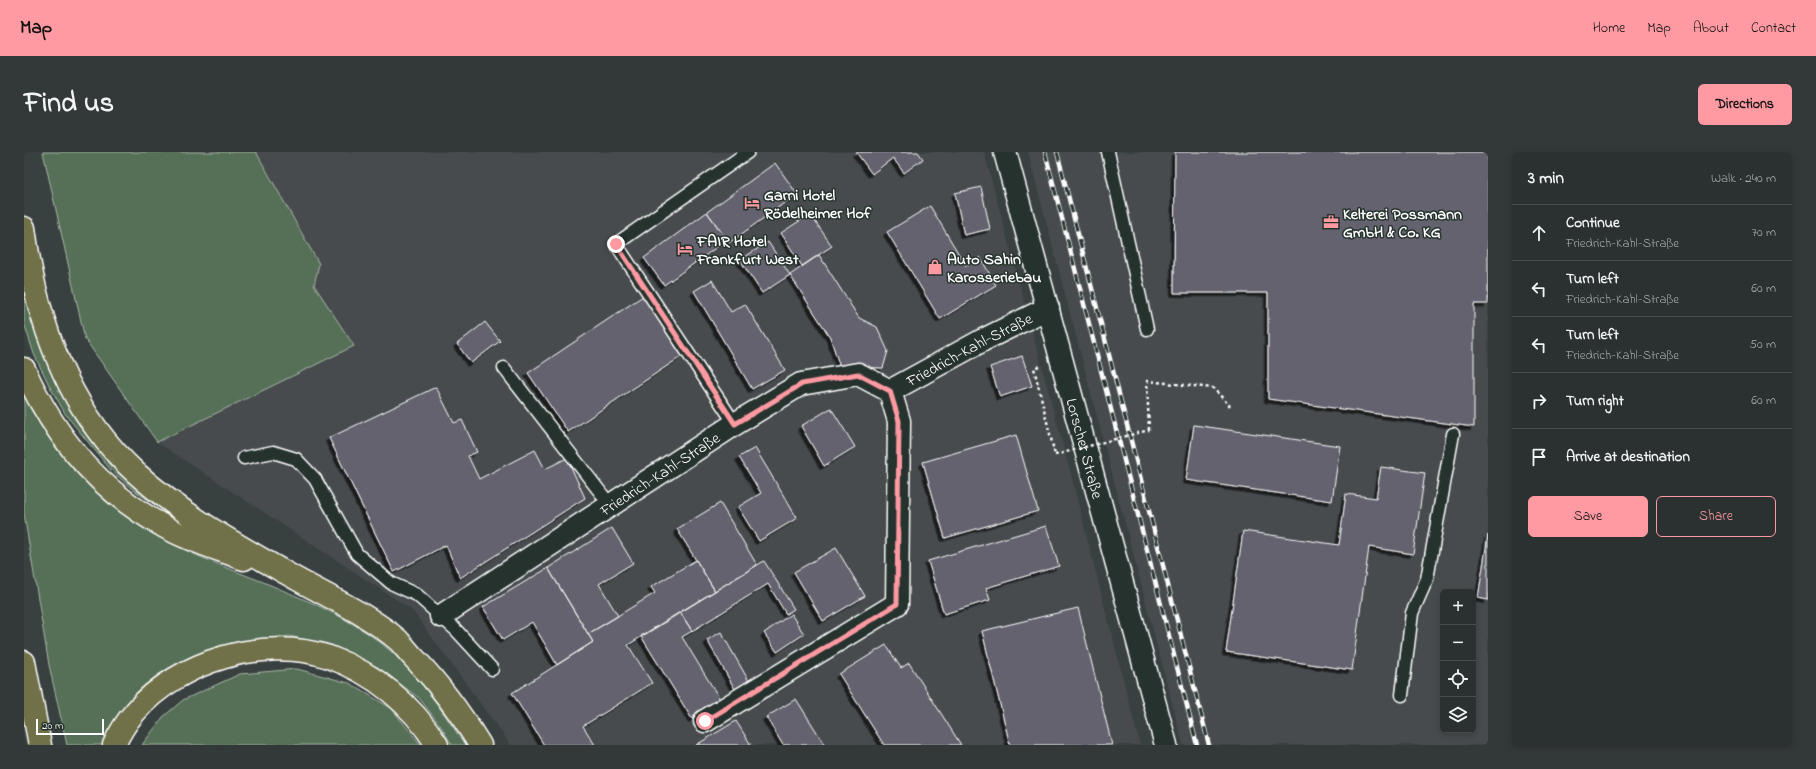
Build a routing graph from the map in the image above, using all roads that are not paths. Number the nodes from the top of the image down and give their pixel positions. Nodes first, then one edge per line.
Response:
1 (748, 152) edge
2 (1006, 152) edge
3 (1108, 152) edge
4 (24, 228) edge
5 (1048, 308) junction
6 (1147, 329) dead end
7 (504, 368) dead end
8 (24, 369) edge
9 (890, 391) junction
10 (735, 424) junction
11 (1453, 434) dead end
12 (244, 458) dead end
13 (611, 506) junction
14 (287, 574) junction
15 (441, 616) junction
16 (24, 662) edge
17 (492, 669) dead end
18 (1402, 695) dead end
19 (705, 721) dead end
20 (40, 745) edge
21 (114, 745) edge
22 (437, 745) edge
23 (480, 745) edge
24 (1166, 745) edge

1 - 10 lane
2 - 5 street, Lorscher Straße
3 - 6 lane
4 - 14 highway
5 - 9 street, Friedrich-Kahl-Straße
5 - 24 street, Lorscher Straße
7 - 13 lane
8 - 14 highway
9 - 10 street, Friedrich-Kahl-Straße
9 - 19 street, Friedrich-Kahl-Straße
10 - 13 street, Friedrich-Kahl-Straße
11 - 18 lane
12 - 15 lane
13 - 15 street, Friedrich-Kahl-Straße
14 - 23 highway
15 - 17 lane
16 - 20 highway
21 - 22 highway

